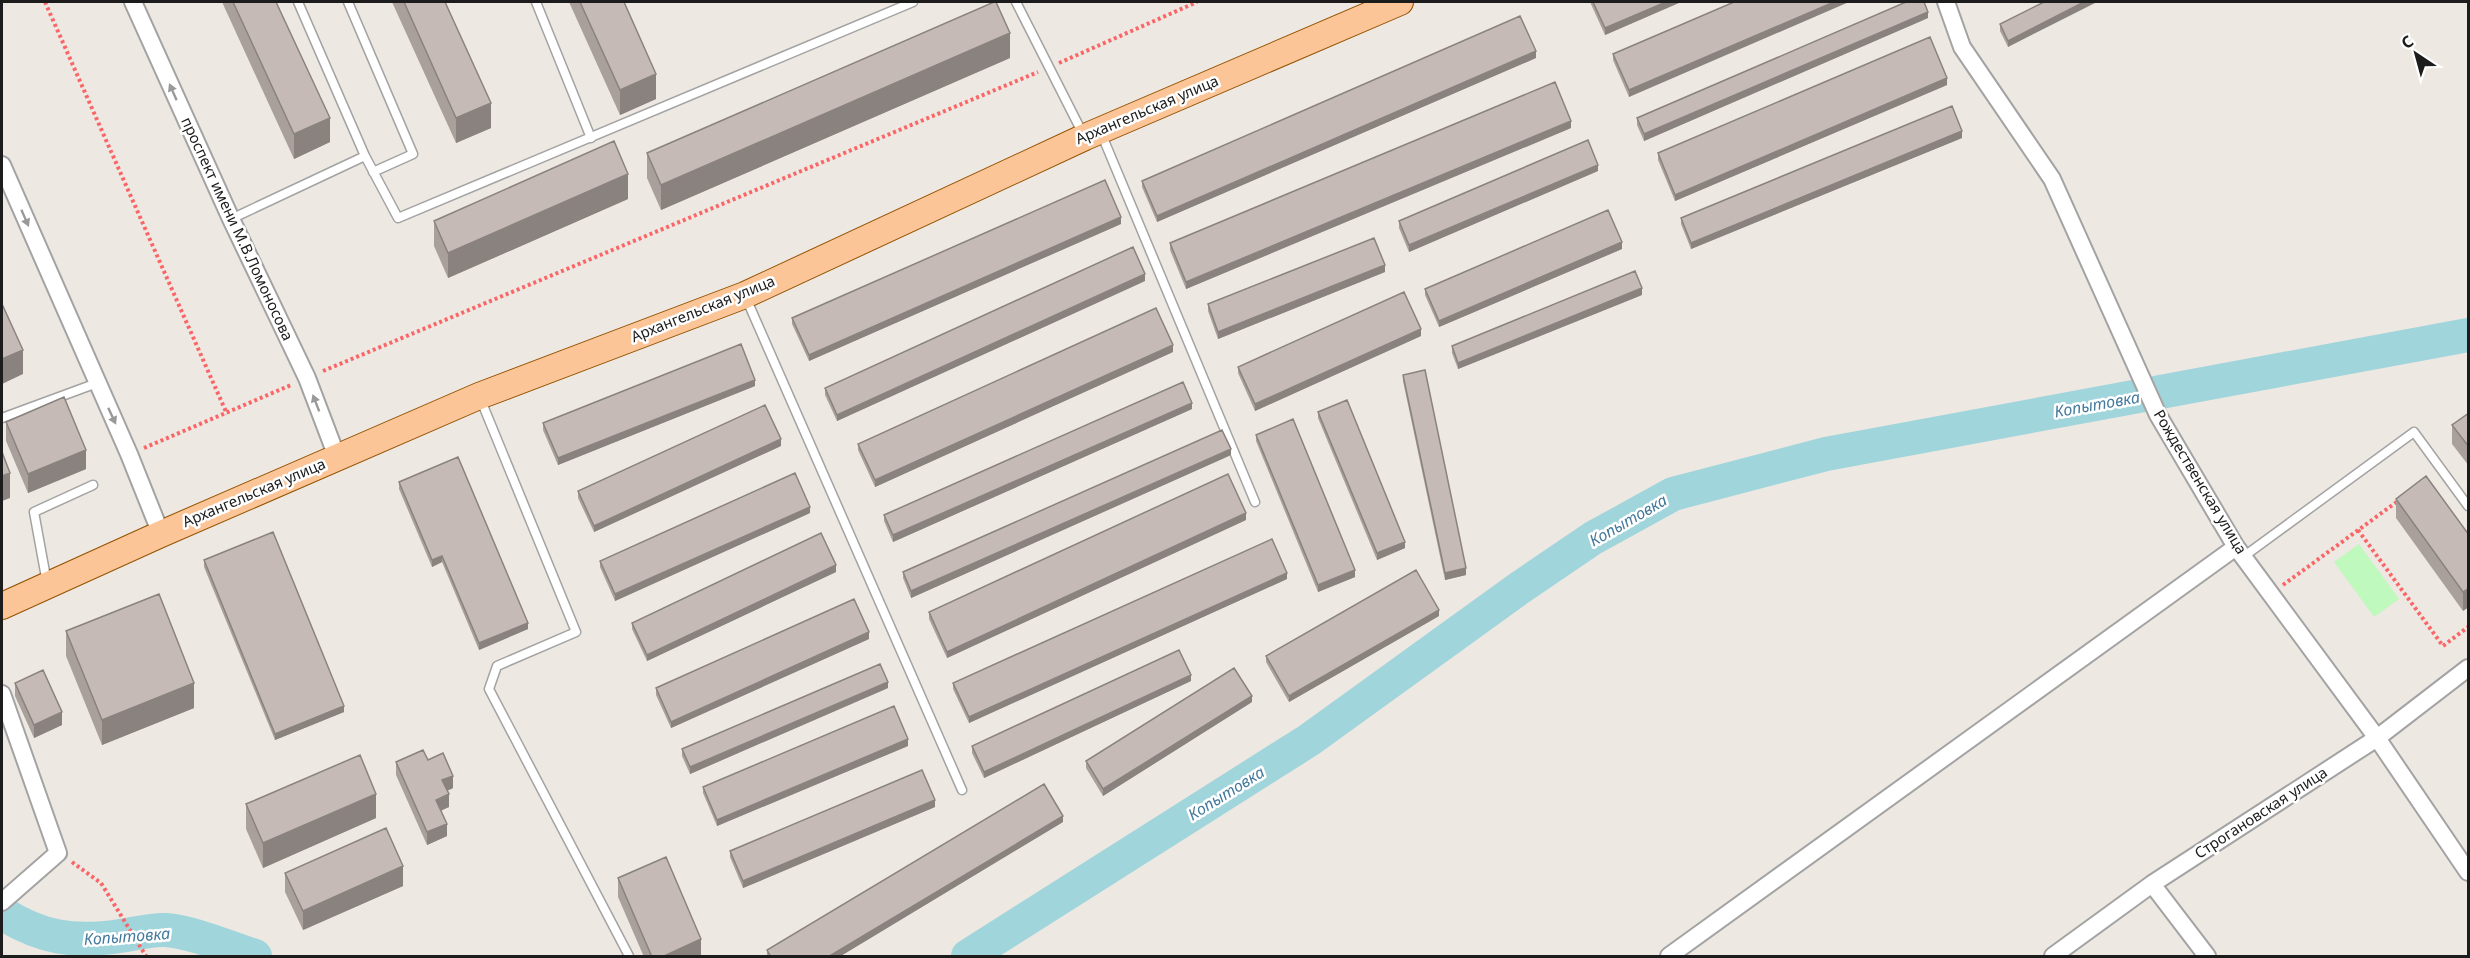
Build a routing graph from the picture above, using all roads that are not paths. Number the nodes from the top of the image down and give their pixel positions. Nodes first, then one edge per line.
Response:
1 (133, 2) edge
2 (298, 2) edge
3 (348, 2) edge
4 (536, 2) edge
5 (913, 2) edge
6 (1016, 2) edge
7 (1400, 2) edge
8 (1946, 2) edge
9 (1371, 6) edge
10 (1092, 133) junction
11 (591, 138) junction
12 (365, 156) junction
13 (2, 165) edge
14 (373, 172) junction
15 (231, 219) junction
16 (745, 295) junction
17 (97, 383) junction
18 (479, 396) junction
19 (2, 418) edge
20 (337, 457) junction
21 (93, 485) dead end
22 (1255, 502) dead end
23 (2468, 503) edge
24 (161, 534) junction
25 (2239, 552) junction
26 (47, 584) junction
27 (2, 606) edge
28 (2469, 668) edge
29 (2, 693) edge
30 (2377, 738) junction
31 (962, 790) dead end
32 (2469, 872) edge
33 (2152, 884) junction
34 (8, 897) edge
35 (629, 957) edge
36 (1669, 957) edge
37 (2053, 957) edge
38 (2207, 957) edge

15 -> 1 street, проспект имени М.В.Ломоносова
2 - 12 lane
3 - 14 lane
4 - 11 lane
5 - 11 lane
6 - 10 lane
7 - 9 main road, Архангельская улица
8 - 25 street, Рождественская улица
9 - 10 main road, Архангельская улица
10 - 16 main road, Архангельская улица
10 - 22 lane
11 - 14 lane
12 - 14 lane
12 - 15 lane
13 -> 17 street
20 -> 15 street, проспект имени М.В.Ломоносова
16 - 18 main road, Архангельская улица
16 - 31 lane
17 - 19 lane
17 -> 24 street
18 - 20 main road, Архангельская улица
18 - 35 lane
20 - 24 main road, Архангельская улица
21 - 26 lane
23 - 25 lane
24 - 26 main road, Архангельская улица
25 - 30 street, Рождественская улица
25 - 36 street
26 - 27 main road, Архангельская улица
28 - 30 street, Строгановская улица
29 - 34 street
30 - 32 street, Рождественская улица
30 - 33 street, Строгановская улица
33 - 37 street, Строгановская улица
33 - 38 street

